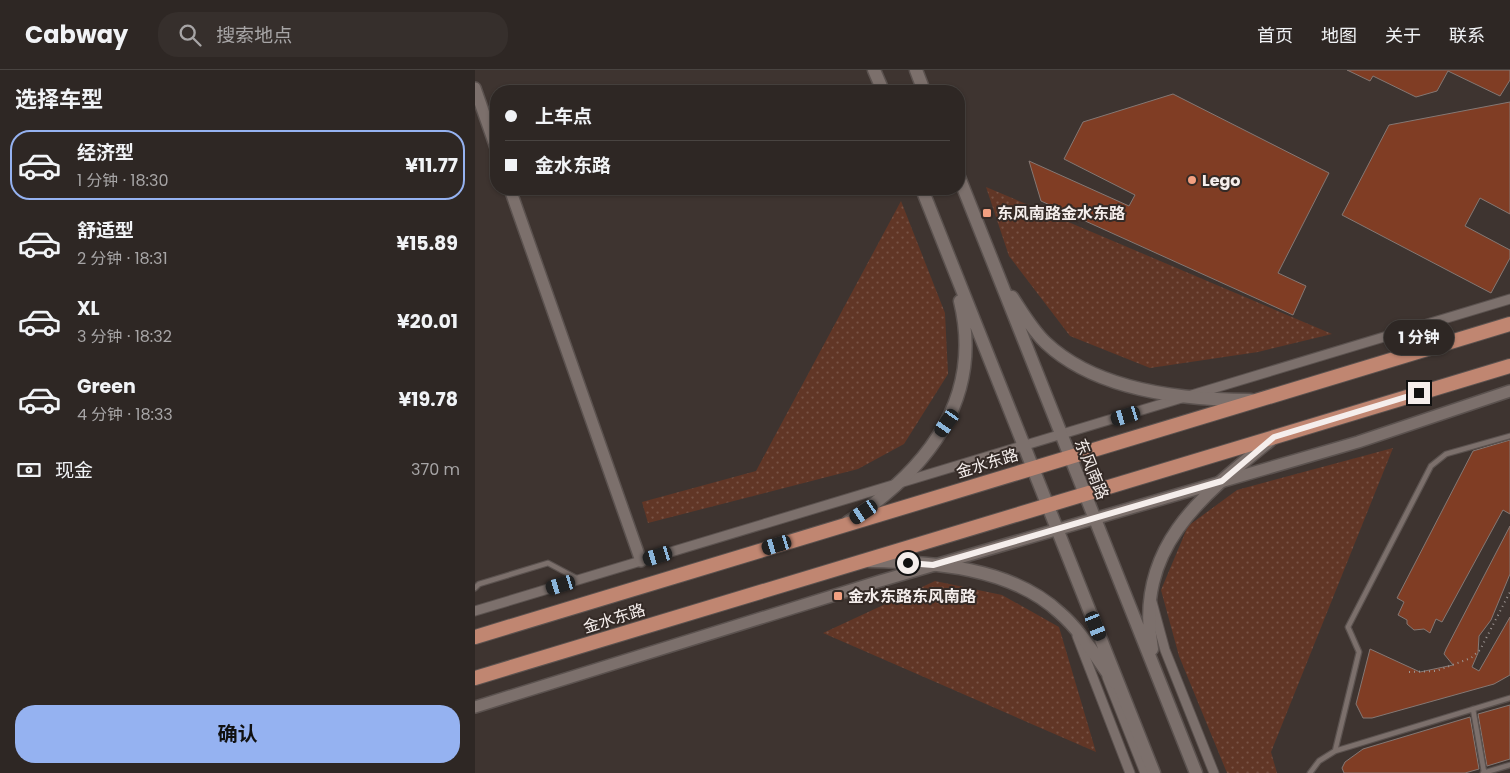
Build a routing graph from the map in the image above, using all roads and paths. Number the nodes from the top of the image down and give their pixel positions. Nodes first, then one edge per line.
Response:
1 (874, 70) edge
2 (916, 70) edge
3 (880, 85) edge
4 (922, 85) edge
5 (475, 88) edge
6 (490, 131) edge
7 (965, 192) edge
8 (512, 195) edge
9 (924, 195) edge
10 (948, 254) junction
11 (999, 277) junction
12 (1510, 299) edge
13 (1510, 324) edge
14 (1510, 366) edge
15 (1510, 391) edge
16 (1191, 396) junction
17 (1256, 400) junction
18 (1061, 435) junction
19 (1510, 436) edge
20 (1274, 437) junction
21 (1025, 446) junction
22 (1070, 457) junction
23 (1034, 468) junction
24 (1222, 481) junction
25 (896, 484) junction
26 (1085, 494) junction
27 (1049, 505) junction
28 (1095, 518) junction
29 (843, 525) junction
30 (1058, 529) junction
31 (641, 561) junction
32 (864, 561) junction
33 (933, 565) junction
34 (579, 580) junction
35 (475, 588) edge
36 (1083, 591) junction
37 (1510, 592) edge
38 (1152, 598) junction
39 (475, 611) edge
40 (1074, 627) junction
41 (475, 637) edge
42 (1103, 668) junction
43 (1155, 672) junction
44 (1409, 672) dead end
45 (475, 678) edge
46 (1124, 696) junction
47 (1510, 698) edge
48 (475, 707) edge
49 (1473, 710) junction
50 (1335, 751) junction
51 (1510, 765) edge
52 (1130, 773) edge
53 (1145, 773) edge
54 (1154, 773) edge
55 (1196, 773) edge
56 (1214, 773) edge
57 (1310, 773) edge
58 (1483, 773) edge

1 - 3 main road
2 - 4 main road
5 - 6 street
7 - 11 main road, 东风南路
8 - 31 street
9 - 10 main road
10 - 21 main road
10 - 25 main road
11 - 16 main road
11 - 18 main road, 东风南路
12 - 16 street
13 - 17 main road, 金水东路
14 - 20 main road, 金水东路
15 - 24 street
16 - 17 main road
16 - 18 street
17 - 22 main road, 金水东路
18 - 21 street
18 - 22 main road, 东风南路
19 - 50 lane
20 - 24 main road
20 - 26 main road, 金水东路
21 - 23 main road
21 - 25 street
22 - 23 main road, 金水东路
22 - 26 main road, 东风南路
23 - 27 main road
23 - 29 main road, 金水东路
24 - 28 street
24 - 38 main road
25 - 29 main road
25 - 31 street
26 - 27 main road, 金水东路
26 - 28 main road, 东风南路
27 - 30 main road
27 - 32 main road, 金水东路
28 - 30 street
28 - 43 main road, 东风南路
29 - 41 main road, 金水东路
30 - 33 street
30 - 36 main road
31 - 34 street
32 - 33 main road
32 - 45 main road, 金水东路
33 - 40 main road
33 - 48 street
34 - 35 lane
34 - 39 street
36 - 42 street
36 - 46 main road
37 - 44 path
38 - 43 main road
38 - 56 street
40 - 42 main road
40 - 52 street
42 - 46 main road
42 - 53 street
43 - 55 main road, 东风南路
46 - 54 main road
47 - 49 lane
49 - 50 lane
49 - 58 lane
50 - 57 lane
51 - 58 lane

